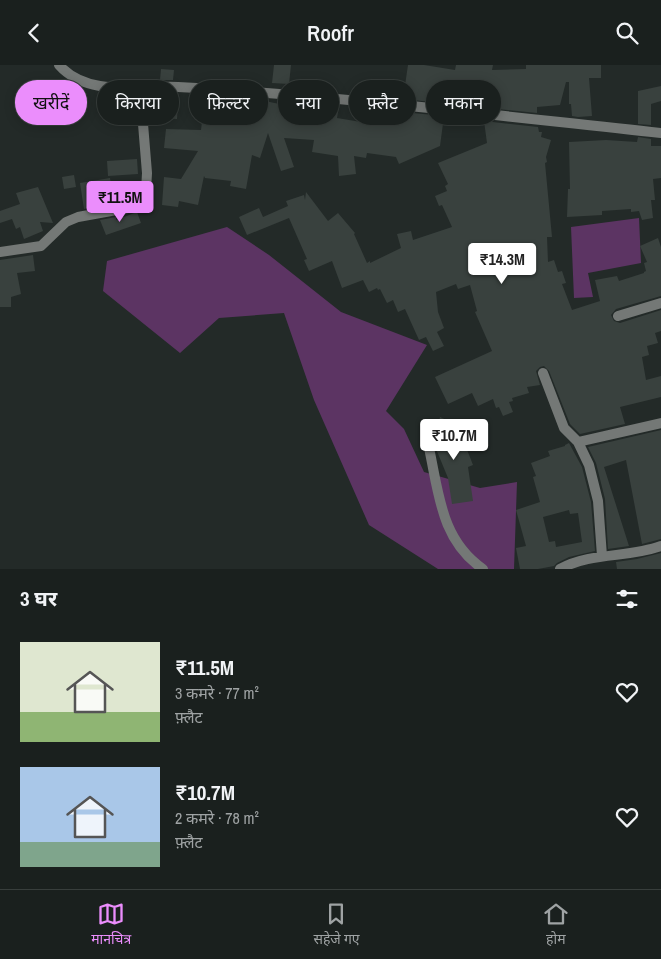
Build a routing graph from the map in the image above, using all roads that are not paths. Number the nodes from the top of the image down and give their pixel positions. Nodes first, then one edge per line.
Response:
1 (59, 65) edge
2 (97, 85) edge
3 (179, 86) edge
4 (143, 125) edge
5 (661, 133) edge
6 (0, 252) edge
7 (661, 303) edge
8 (618, 316) dead end
9 (543, 373) dead end
10 (661, 423) edge
11 (578, 442) junction
12 (429, 448) dead end
13 (661, 545) edge
14 (602, 556) junction
15 (483, 569) edge
16 (560, 569) edge

1 - 2 street
3 - 5 street
4 - 6 street
7 - 8 street
9 - 11 street
10 - 11 street
11 - 14 street
12 - 15 street
13 - 14 street
14 - 16 street

